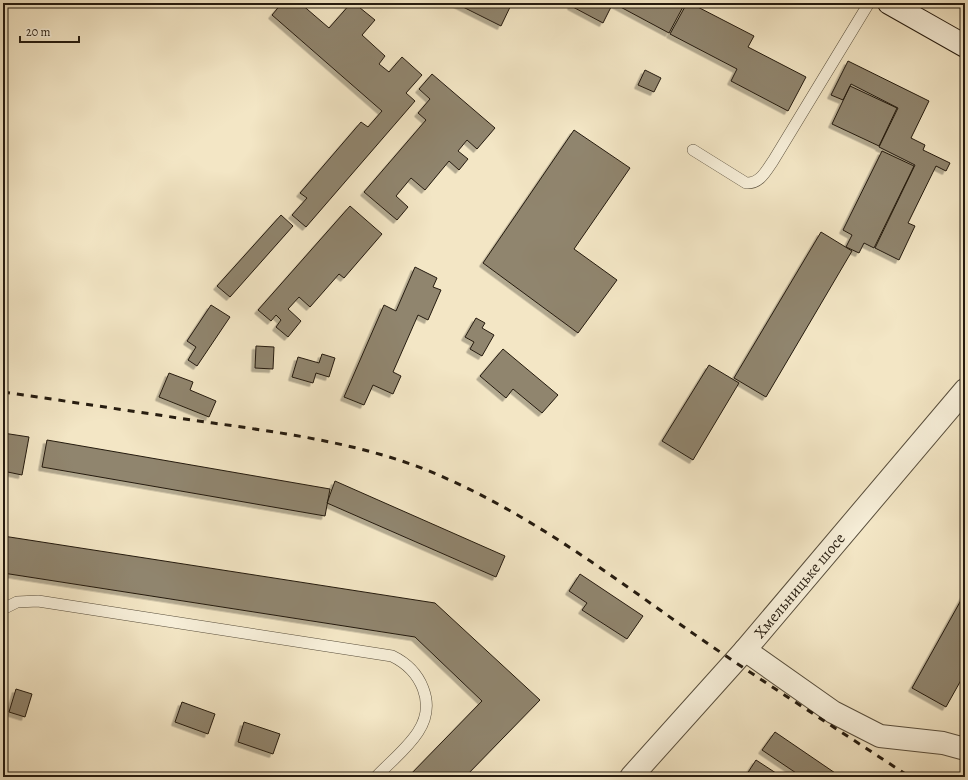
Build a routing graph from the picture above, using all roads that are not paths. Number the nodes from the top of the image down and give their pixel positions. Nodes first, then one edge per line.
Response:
1 (869, 3) edge
2 (889, 3) edge
3 (965, 46) edge
4 (693, 150) dead end
5 (965, 390) edge
6 (3, 608) edge
7 (745, 650) junction
8 (965, 749) edge
9 (376, 777) edge
10 (630, 777) edge

1 - 4 lane
2 - 3 street
5 - 7 street, Хмельницьке шосе
6 - 9 lane
7 - 8 street
7 - 10 street, Хмельницьке шосе

